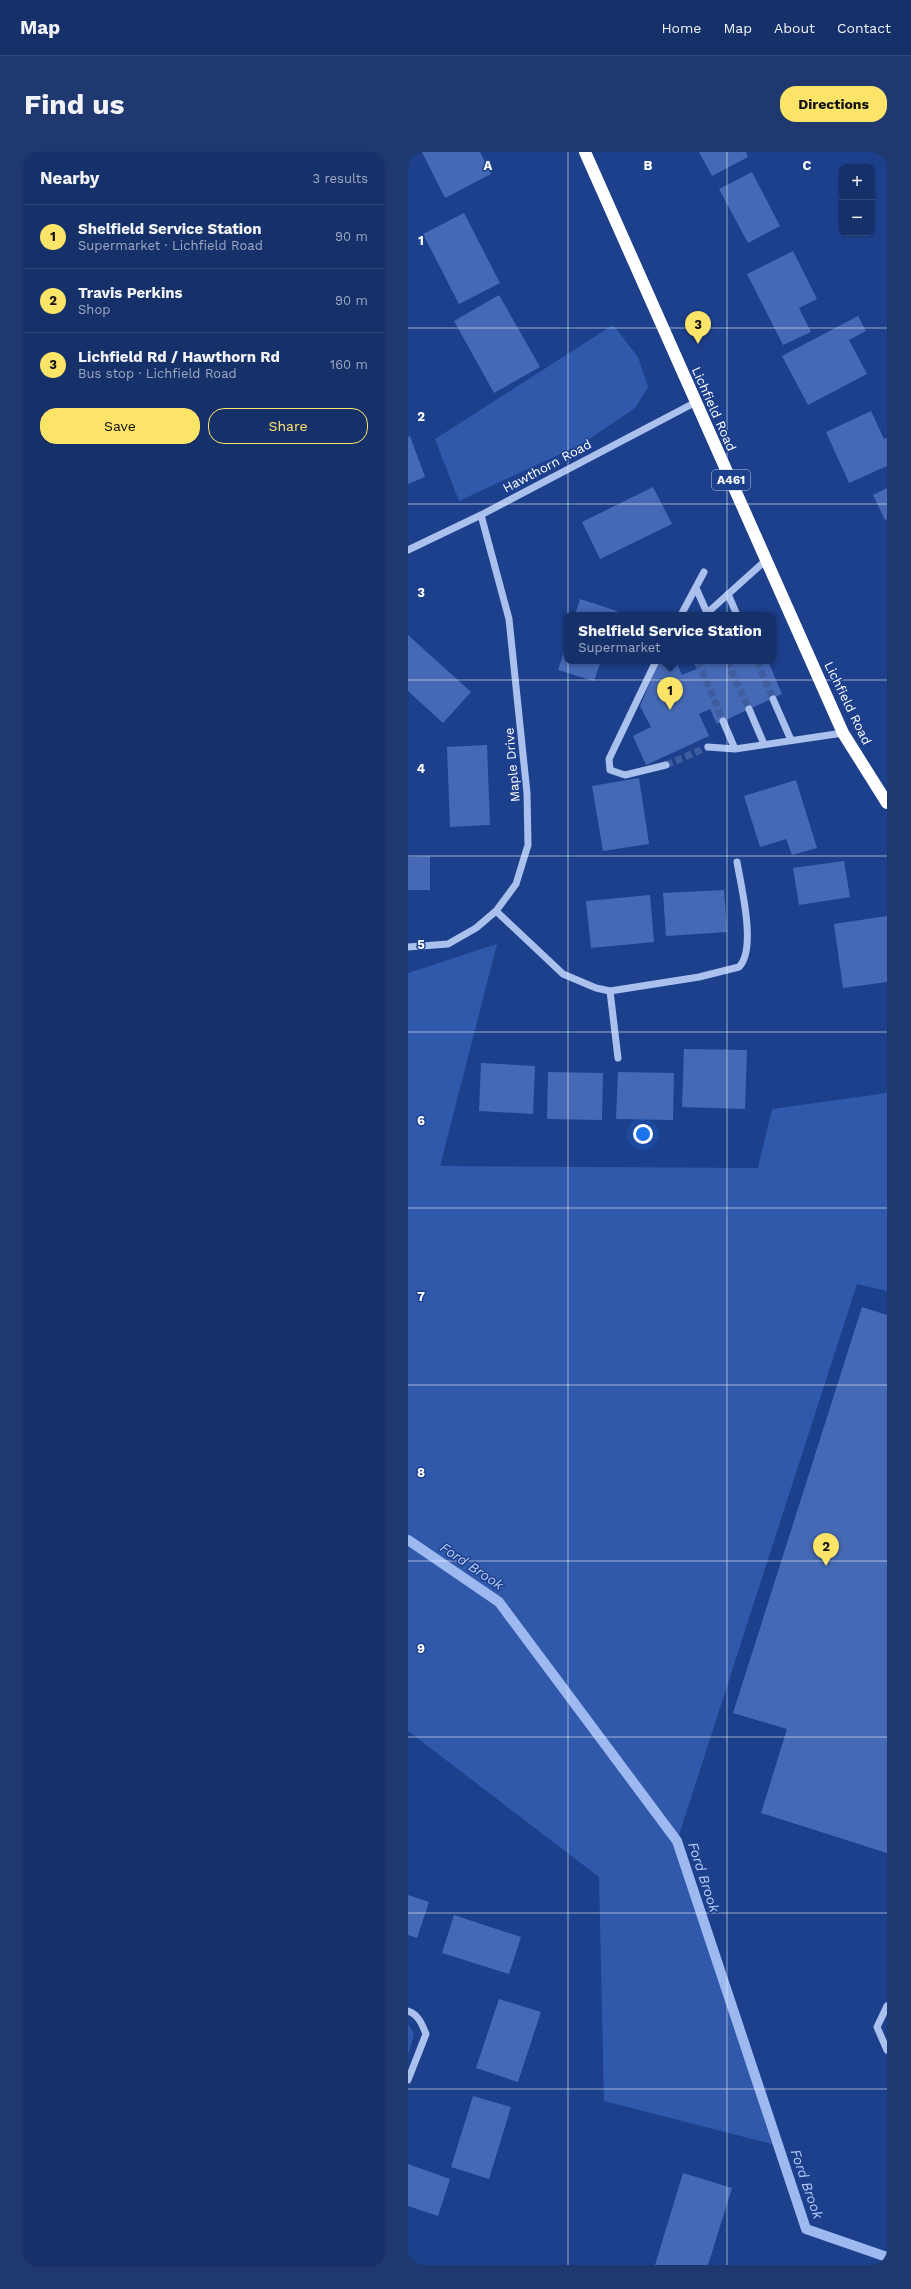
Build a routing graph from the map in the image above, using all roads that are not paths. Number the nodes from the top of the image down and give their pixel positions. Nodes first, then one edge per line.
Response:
1 (585, 152) edge
2 (696, 402) junction
3 (481, 515) junction
4 (408, 550) edge
5 (766, 560) junction
6 (704, 572) dead end
7 (696, 588) junction
8 (728, 594) junction
9 (683, 612) edge
10 (706, 612) edge
11 (709, 612) edge
12 (736, 612) edge
13 (655, 664) edge
14 (773, 699) tunnel mouth
15 (749, 710) tunnel mouth
16 (723, 721) tunnel mouth
17 (843, 733) junction
18 (791, 740) junction
19 (764, 744) junction
20 (708, 747) tunnel mouth
21 (736, 749) junction
22 (666, 765) tunnel mouth
23 (887, 803) edge
24 (737, 862) dead end
25 (496, 911) junction
26 (408, 947) edge
27 (610, 991) junction
28 (618, 1058) dead end
29 (887, 2006) edge
30 (408, 2011) edge
31 (887, 2050) edge
32 (408, 2080) edge

1 - 2 highway, Lichfield Road / A461
2 - 3 street, Hawthorn Road
2 - 5 highway, Lichfield Road / A461
3 - 4 street, Hawthorn Road
3 - 25 street, Maple Drive
5 - 8 street
5 - 17 highway, Lichfield Road / A461
6 - 7 street
7 - 9 street
7 - 10 street
8 - 11 street
8 - 12 street
13 - 22 street
14 - 18 street
15 - 19 street
16 - 21 street
17 - 18 street
17 - 23 highway, Lichfield Road / A461
18 - 19 street
19 - 21 street
20 - 21 street
24 - 27 street
25 - 26 street, Maple Drive
25 - 27 street
27 - 28 street
29 - 31 street
30 - 32 street

